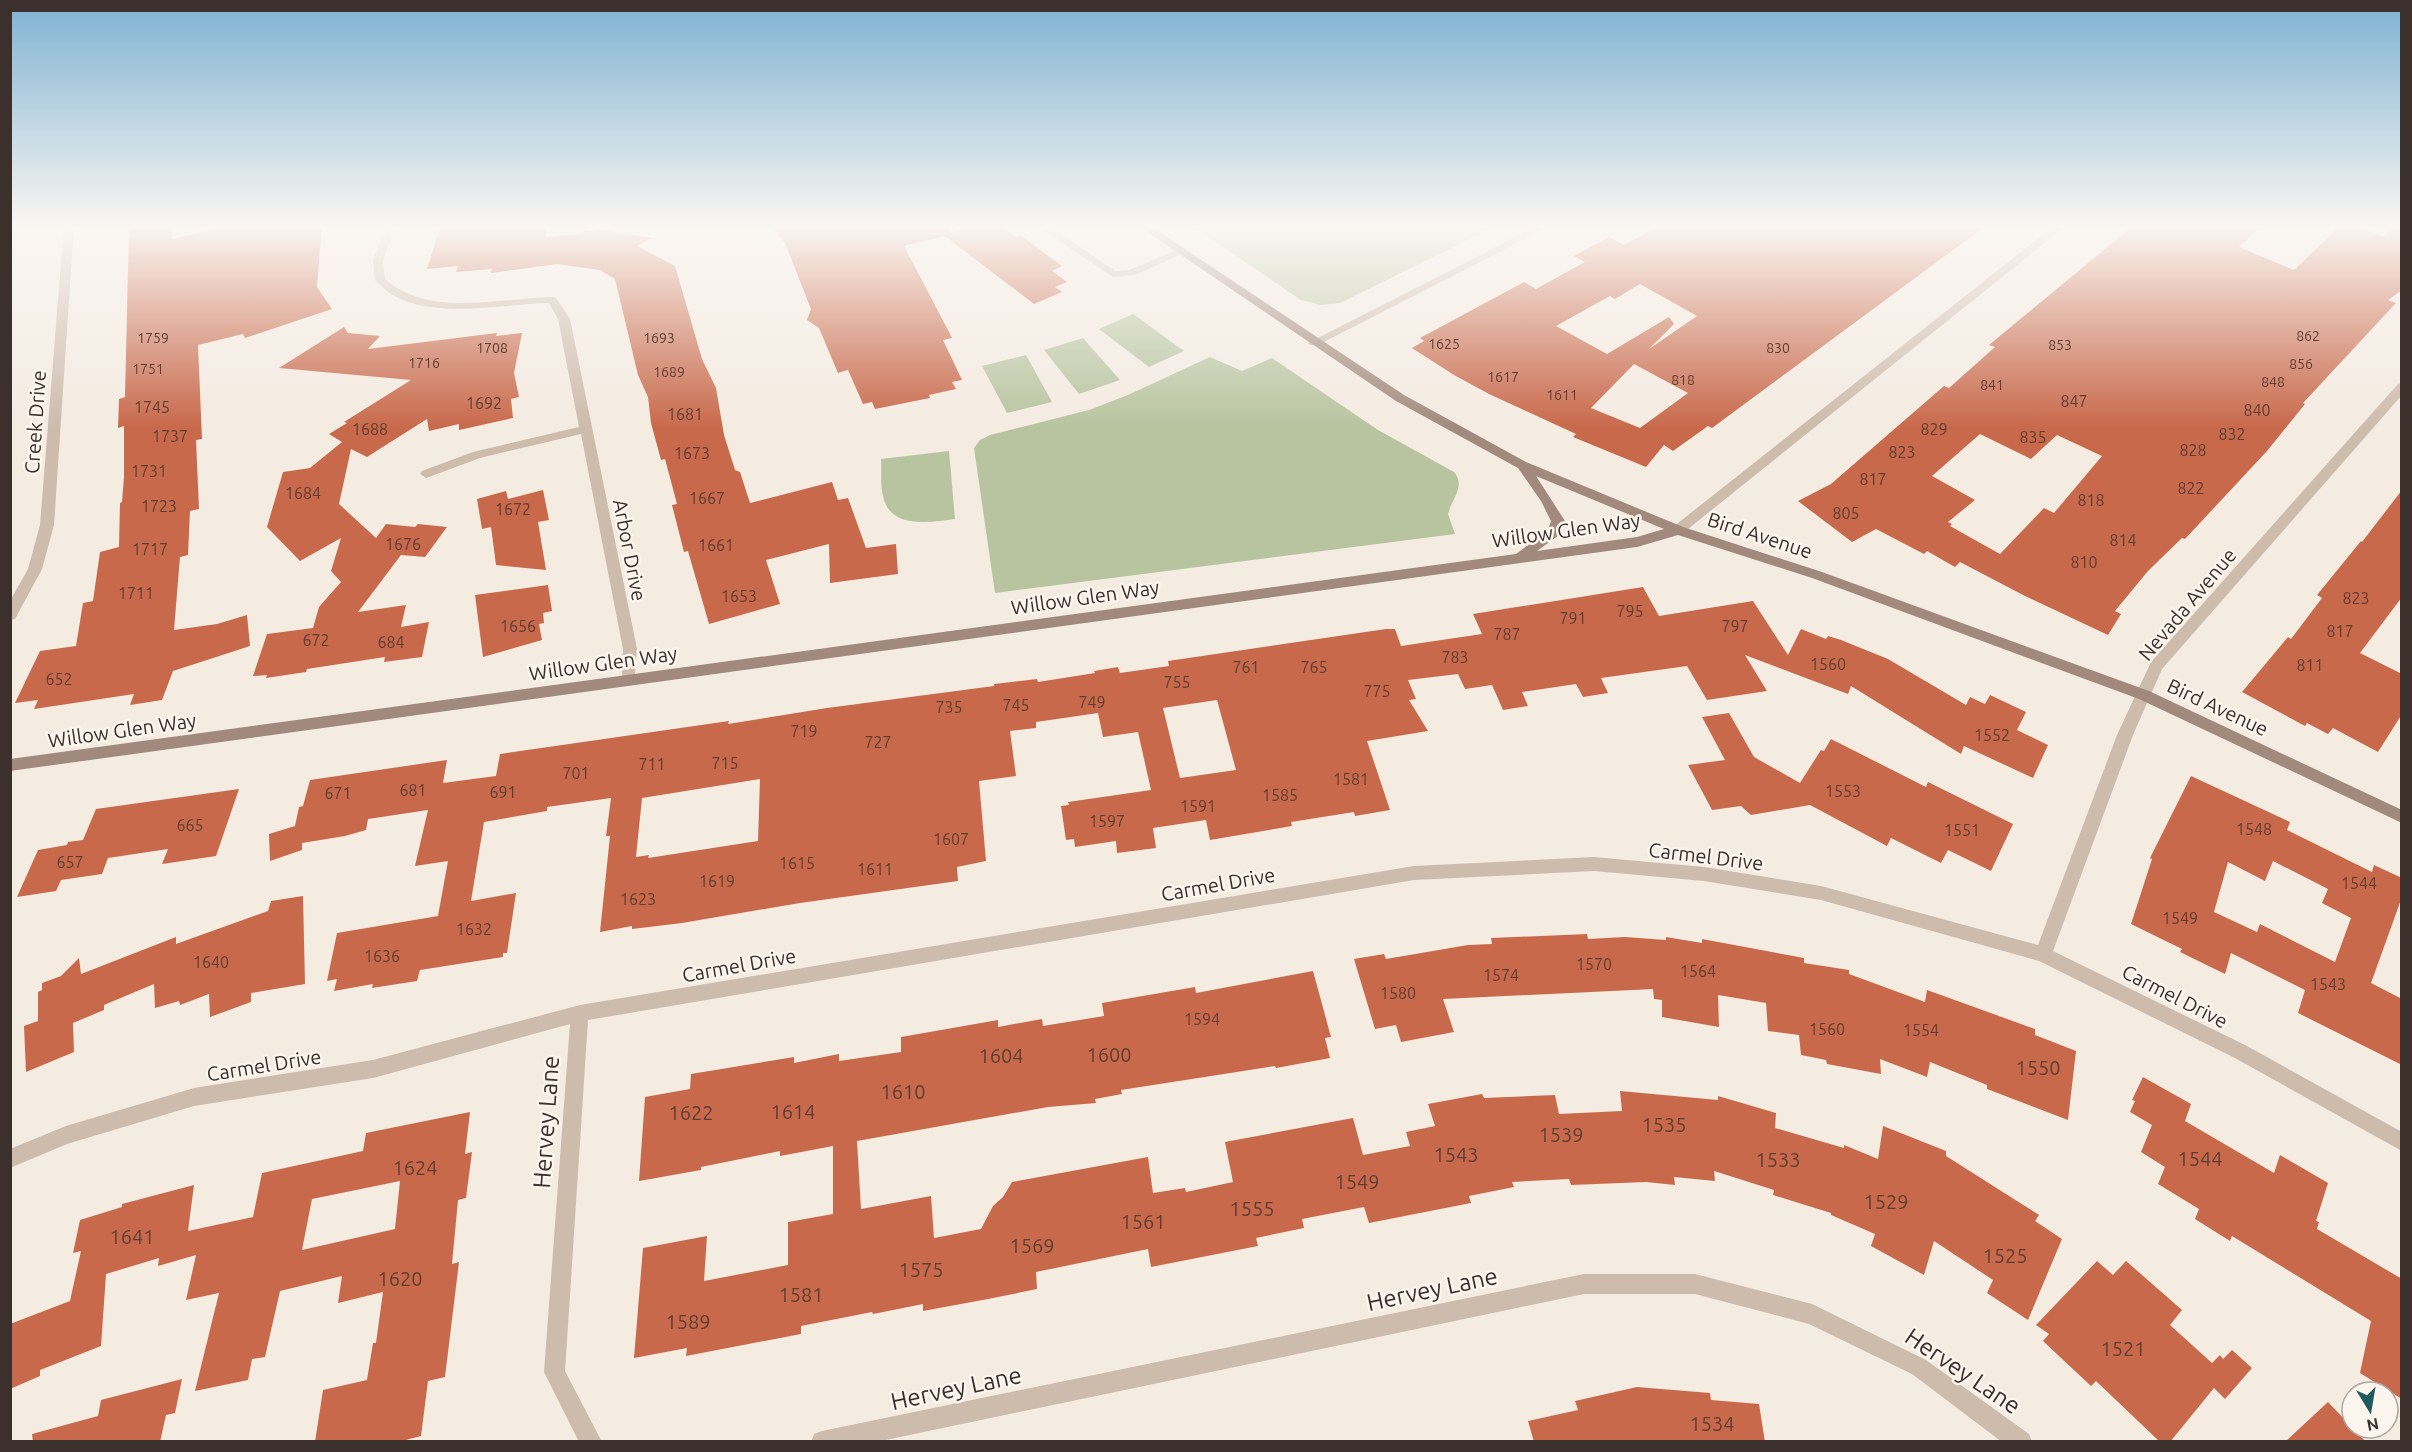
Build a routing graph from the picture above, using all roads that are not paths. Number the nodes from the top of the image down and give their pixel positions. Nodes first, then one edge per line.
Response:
1 (64, 293) edge
2 (394, 293) edge
3 (1241, 293) edge
4 (1413, 293) edge
5 (1977, 293) edge
6 (1314, 343) junction
7 (2402, 387) edge
8 (586, 429) junction
9 (1522, 465) junction
10 (426, 474) dead end
11 (1678, 530) junction
12 (1519, 558) junction
13 (10, 615) edge
14 (629, 679) junction
15 (2144, 695) junction
16 (10, 765) edge
17 (2402, 816) edge
18 (2043, 954) junction
19 (580, 1013) junction
20 (2402, 1142) edge
21 (10, 1159) edge
22 (591, 1442) edge
23 (822, 1442) edge
24 (2021, 1442) edge

1 - 13 street, Creek Drive
2 - 8 street, Arbor Drive
3 - 6 street, Bird Avenue
4 - 6 street
5 - 11 street, Willow Glen Way
6 - 9 street, Bird Avenue
7 - 15 street, Nevada Avenue
8 - 10 street
8 - 14 street, Arbor Drive
9 - 11 street, Bird Avenue
9 - 12 street
11 - 12 street, Willow Glen Way
11 - 15 street, Bird Avenue
12 - 14 street, Willow Glen Way
14 - 16 street, Willow Glen Way
15 - 17 street, Bird Avenue
15 - 18 street, Nevada Avenue
18 - 19 street, Carmel Drive
18 - 20 street, Carmel Drive
19 - 21 street, Carmel Drive
19 - 22 street, Hervey Lane
23 - 24 street, Hervey Lane

